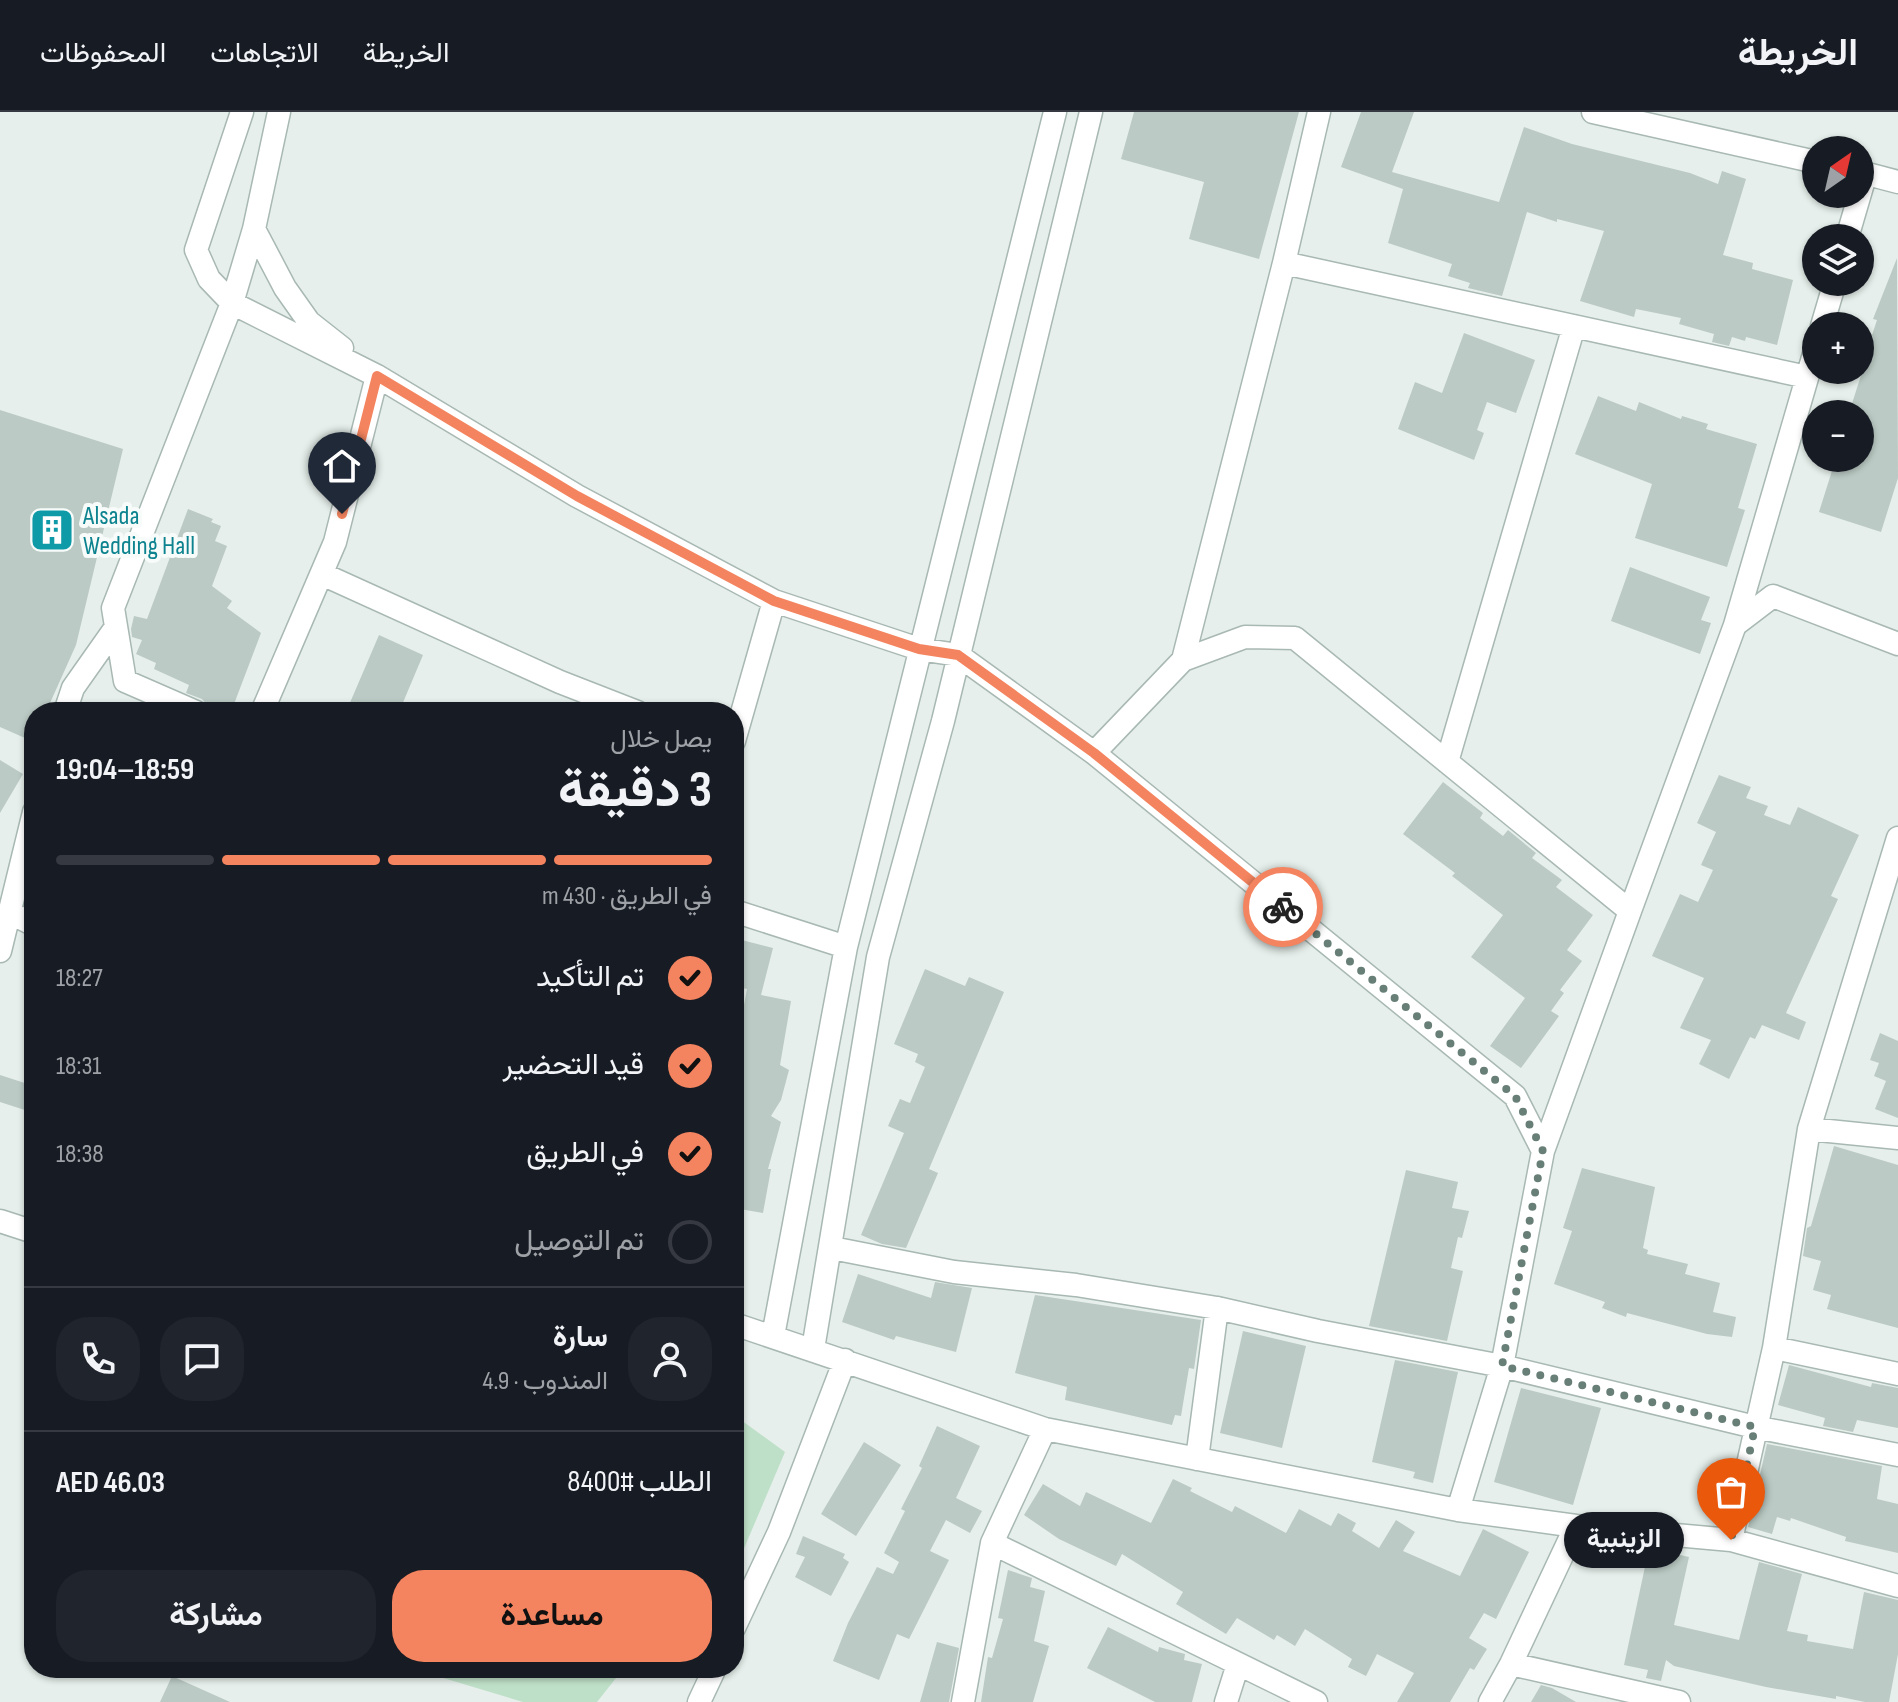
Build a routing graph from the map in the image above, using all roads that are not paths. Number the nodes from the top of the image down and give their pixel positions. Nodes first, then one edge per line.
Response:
1 (242, 112) edge
2 (279, 112) edge
3 (1055, 112) edge
4 (1091, 112) edge
5 (1319, 112) edge
6 (1593, 112) edge
7 (1802, 159) edge
8 (1874, 175) edge
9 (1898, 180) edge
10 (254, 229) junction
11 (1284, 263) junction
12 (232, 303) junction
13 (1574, 326) junction
14 (377, 376) junction
15 (1802, 376) edge
16 (1805, 384) edge
17 (322, 574) junction
18 (774, 601) junction
19 (1735, 625) junction
20 (116, 627) junction
21 (1898, 644) edge
22 (919, 649) junction
23 (958, 655) junction
24 (1183, 660) junction
25 (68, 702) edge
26 (173, 702) edge
27 (266, 702) edge
28 (611, 702) edge
29 (744, 706) edge
30 (1094, 753) junction
31 (1447, 762) junction
32 (1898, 838) edge
33 (24, 846) edge
34 (8, 900) edge
35 (1630, 911) junction
36 (744, 914) edge
37 (24, 915) edge
38 (846, 947) junction
39 (0, 951) edge
40 (1809, 1129) junction
41 (1898, 1138) edge
42 (1543, 1151) junction
43 (0, 1221) edge
44 (24, 1229) edge
45 (832, 1248) junction
46 (1217, 1308) junction
47 (744, 1327) edge
48 (773, 1336) junction
49 (1774, 1348) junction
50 (813, 1349) junction
51 (845, 1360) junction
52 (1502, 1366) junction
53 (1898, 1374) edge
54 (1755, 1427) junction
55 (1045, 1429) junction
56 (1898, 1455) edge
57 (1197, 1459) junction
58 (1458, 1510) junction
59 (1576, 1526) junction
60 (1731, 1540) junction
61 (992, 1543) junction
62 (1898, 1586) edge
63 (744, 1607) edge
64 (1238, 1664) junction
65 (1511, 1664) junction
66 (710, 1678) edge
67 (699, 1702) edge
68 (963, 1702) edge
69 (1226, 1702) edge
70 (1316, 1702) edge
71 (1490, 1702) edge
72 (1679, 1702) edge

1 - 12 street
2 - 10 street
3 - 22 street
4 - 23 street
5 - 11 street
6 - 7 street
8 - 9 street
10 - 12 street
10 - 14 street
11 - 13 street
11 - 24 street
12 - 14 street
12 - 20 street
13 - 15 street
13 - 31 street
14 - 17 street
14 - 18 street
16 - 19 street
17 - 27 street
17 - 28 street
18 - 22 street
18 - 29 street
19 - 21 street
19 - 35 street
20 - 25 street
20 - 26 street
22 - 23 street
22 - 38 street
23 - 30 street
23 - 45 street
24 - 30 street
24 - 31 street
30 - 42 street
31 - 35 street
32 - 40 street
33 - 34 street
34 - 37 street
34 - 39 street
35 - 42 street
36 - 38 street
38 - 48 street
40 - 41 street
40 - 49 street
42 - 52 street
43 - 44 street
45 - 46 street
45 - 50 street
46 - 52 street
46 - 57 street
47 - 48 street
48 - 50 street
49 - 53 street
49 - 54 street
50 - 51 street
51 - 55 street
51 - 63 street
52 - 54 street
52 - 58 street
54 - 56 street
54 - 60 street
55 - 57 street
55 - 61 street
57 - 58 street
58 - 59 street
59 - 60 street
59 - 65 street
60 - 62 street
61 - 64 street
61 - 68 street
64 - 69 street
64 - 70 street
65 - 71 street
65 - 72 street
66 - 67 street

